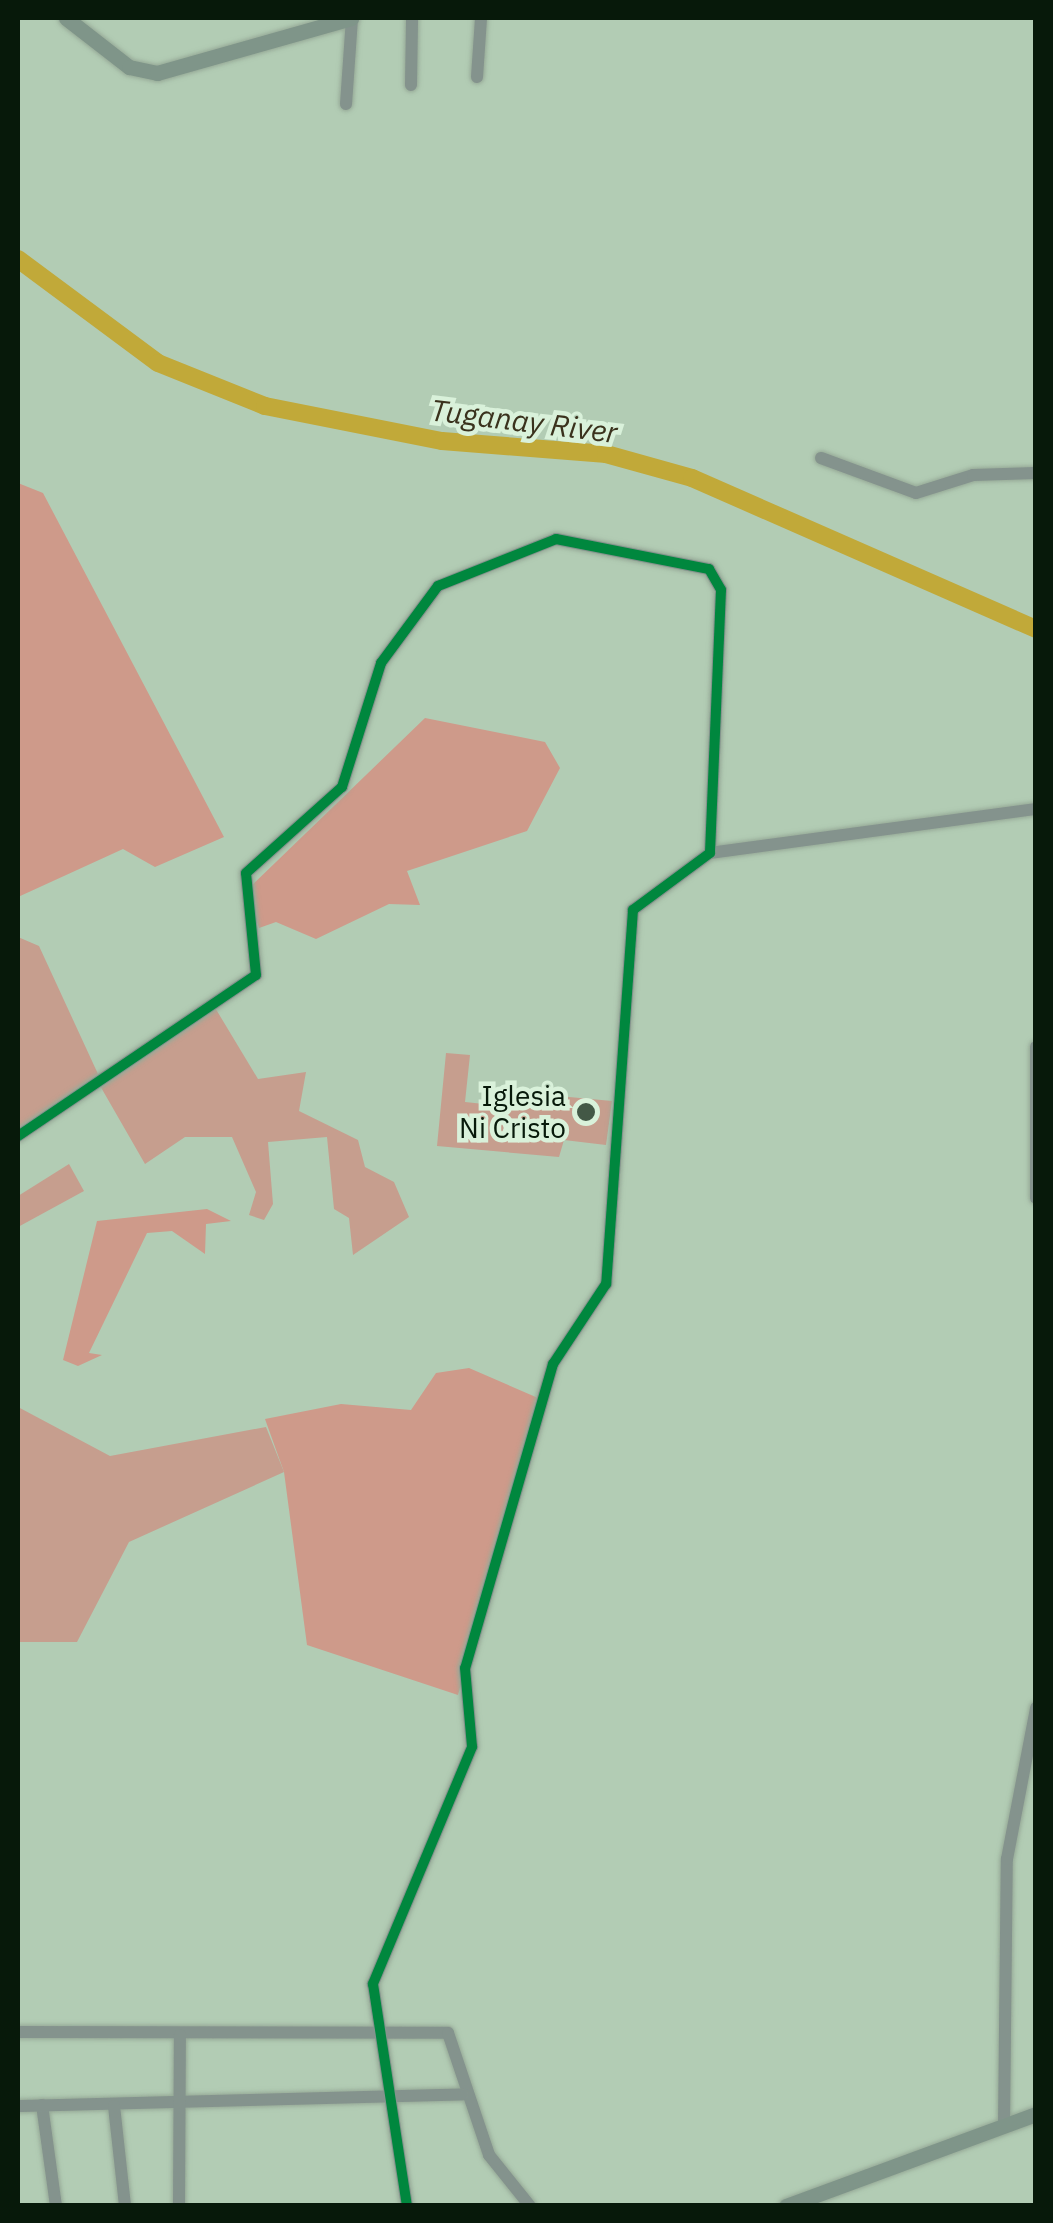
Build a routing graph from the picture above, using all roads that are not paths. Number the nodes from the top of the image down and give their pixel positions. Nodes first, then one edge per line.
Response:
1 (66, 18) edge
2 (352, 18) edge
3 (412, 18) edge
4 (481, 18) edge
5 (477, 77) dead end
6 (410, 85) dead end
7 (346, 104) dead end
8 (821, 458) dead end
9 (1036, 473) edge
10 (1036, 809) edge
11 (710, 853) junction
12 (1036, 1047) edge
13 (18, 1136) edge
14 (1036, 1198) edge
15 (1036, 1708) edge
16 (18, 2032) edge
17 (180, 2035) junction
18 (382, 2038) junction
19 (464, 2094) junction
20 (391, 2099) junction
21 (42, 2105) junction
22 (18, 2106) edge
23 (114, 2106) junction
24 (181, 2107) junction
25 (1036, 2114) edge
26 (1004, 2126) junction
27 (56, 2206) edge
28 (125, 2206) edge
29 (179, 2206) edge
30 (407, 2206) edge
31 (530, 2206) edge
32 (786, 2206) edge

1 - 2 main road
2 - 7 street
3 - 6 street
4 - 5 street
8 - 9 street
10 - 11 street
11 - 13 street
11 - 18 street
12 - 14 street
15 - 26 street
16 - 17 street
17 - 18 street
17 - 24 street
18 - 19 street
18 - 20 street
19 - 20 street
19 - 31 street
20 - 24 street
20 - 30 street
21 - 22 street
21 - 23 street
21 - 27 street
23 - 24 street
23 - 28 street
24 - 29 street
25 - 26 main road
26 - 32 main road

